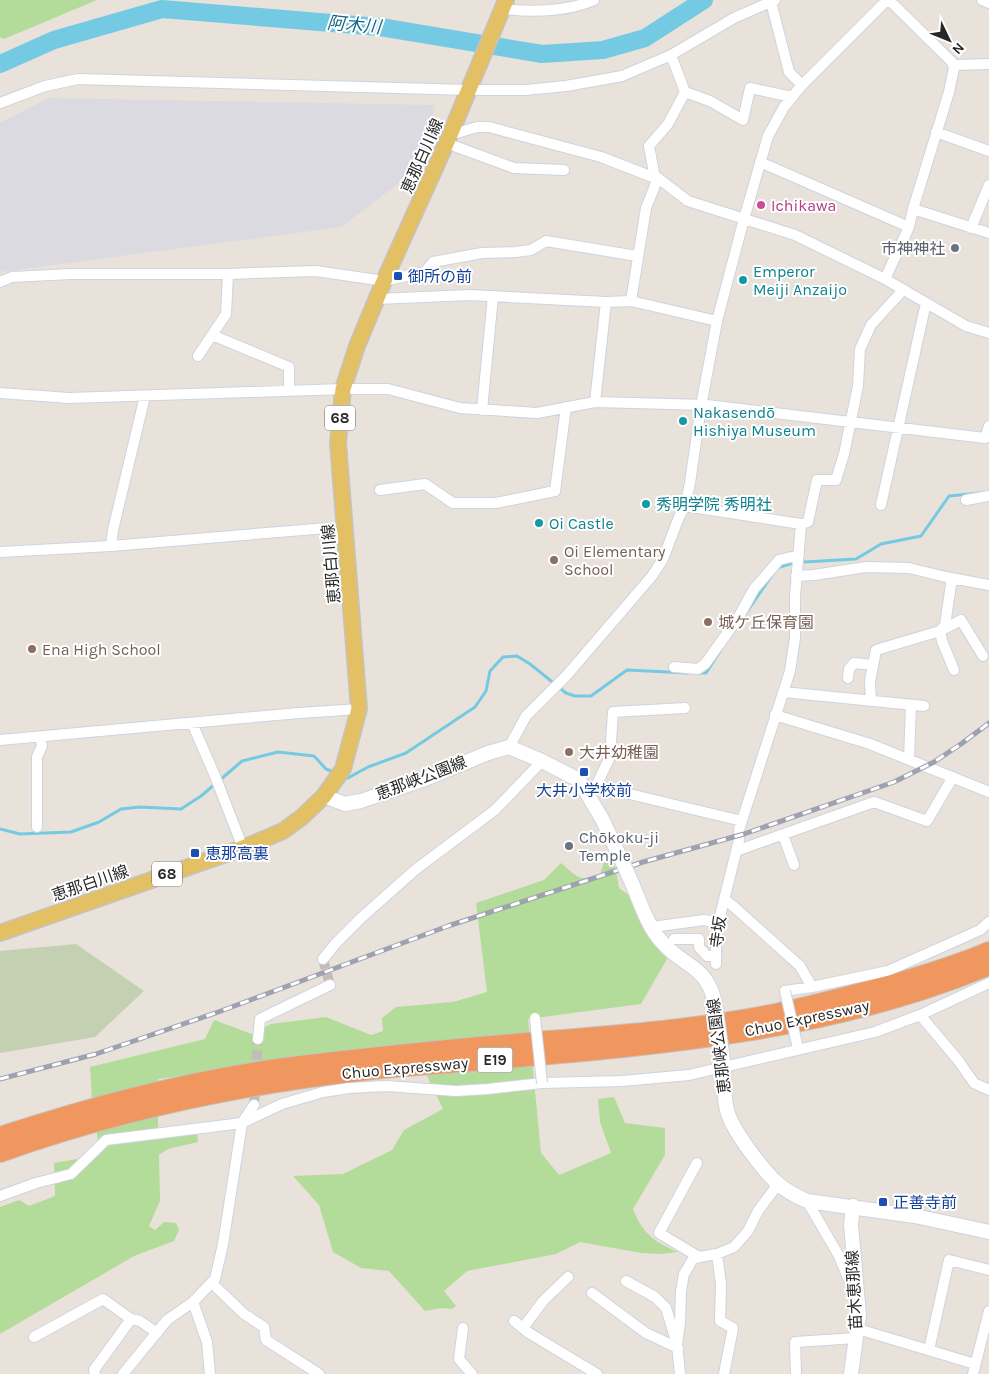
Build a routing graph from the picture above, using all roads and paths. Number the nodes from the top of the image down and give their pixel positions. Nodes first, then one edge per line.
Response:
1 (594, 0) edge
2 (888, 0) edge
3 (982, 0) edge
4 (773, 1) edge
5 (989, 3) edge
6 (505, 4) edge
7 (671, 55) junction
8 (989, 64) edge
9 (954, 65) junction
10 (802, 86) junction
11 (470, 90) junction
12 (685, 92) junction
13 (792, 97) junction
14 (0, 103) edge
15 (936, 132) junction
16 (448, 139) junction
17 (989, 151) edge
18 (760, 162) junction
19 (564, 170) dead end
20 (656, 178) junction
21 (989, 184) edge
22 (913, 208) junction
23 (744, 219) junction
24 (909, 227) junction
25 (971, 228) junction
26 (989, 233) edge
27 (637, 256) junction
28 (228, 274) junction
29 (886, 279) junction
30 (384, 281) junction
31 (0, 282) edge
32 (903, 290) junction
33 (493, 296) junction
34 (378, 299) junction
35 (606, 302) junction
36 (631, 302) junction
37 (926, 303) junction
38 (717, 321) junction
39 (989, 333) edge
40 (212, 335) junction
41 (198, 356) dead end
42 (342, 389) junction
43 (289, 391) junction
44 (0, 393) edge
45 (145, 396) junction
46 (595, 402) junction
47 (701, 406) junction
48 (566, 407) junction
49 (482, 410) junction
50 (850, 422) junction
51 (989, 426) edge
52 (899, 427) junction
53 (987, 438) edge
54 (380, 490) dead end
55 (989, 496) edge
56 (966, 500) dead end
57 (881, 505) dead end
58 (685, 506) junction
59 (800, 524) junction
60 (339, 537) dead end
61 (111, 546) junction
62 (0, 552) edge
63 (799, 555) junction
64 (796, 576) junction
65 (952, 578) junction
66 (989, 585) edge
67 (940, 631) junction
68 (984, 656) dead end
69 (873, 665) junction
70 (674, 667) dead end
71 (954, 670) dead end
72 (848, 678) dead end
73 (783, 692) junction
74 (871, 701) junction
75 (911, 705) junction
76 (924, 706) dead end
77 (685, 708) dead end
78 (359, 709) junction
79 (775, 715) junction
80 (192, 723) junction
81 (40, 737) junction
82 (0, 740) edge
83 (509, 747) junction
84 (908, 759) junction
85 (542, 761) junction
86 (954, 778) junction
87 (582, 786) junction
88 (596, 786) junction
89 (989, 792) edge
90 (324, 796) junction
91 (742, 821) junction
92 (37, 827) dead end
93 (783, 835) junction
94 (243, 848) junction
95 (736, 851) junction
96 (794, 865) dead end
97 (724, 899) junction
98 (989, 922) edge
99 (718, 923) junction
100 (652, 927) junction
101 (0, 933) edge
102 (674, 939) dead end
103 (989, 951) edge
104 (323, 959) dead end
105 (989, 966) edge
106 (989, 983) edge
107 (330, 985) dead end
108 (812, 987) junction
109 (920, 1015) junction
110 (535, 1018) dead end
111 (258, 1038) tunnel mouth
112 (798, 1046) junction
113 (723, 1064) junction
114 (542, 1083) junction
115 (989, 1090) edge
116 (254, 1105) tunnel mouth
117 (242, 1124) junction
118 (51, 1135) junction
119 (0, 1136) edge
120 (0, 1153) edge
121 (0, 1160) edge
122 (697, 1163) dead end
123 (778, 1184) junction
124 (0, 1196) edge
125 (807, 1201) junction
126 (852, 1206) junction
127 (989, 1232) edge
128 (716, 1254) junction
129 (699, 1257) junction
130 (989, 1270) edge
131 (568, 1277) dead end
132 (626, 1282) dead end
133 (218, 1288) dead end
134 (856, 1290) junction
135 (592, 1293) dead end
136 (193, 1302) junction
137 (989, 1311) edge
138 (131, 1319) junction
139 (514, 1322) dead end
140 (463, 1328) dead end
141 (523, 1328) junction
142 (157, 1333) junction
143 (857, 1334) junction
144 (34, 1337) dead end
145 (678, 1348) junction
146 (929, 1350) junction
147 (974, 1369) edge
148 (94, 1374) edge
149 (124, 1374) edge
150 (210, 1374) edge
151 (319, 1374) edge
152 (472, 1374) edge
153 (597, 1374) edge
154 (680, 1374) edge
155 (724, 1374) edge
156 (796, 1374) edge
157 (851, 1374) edge

1 - 6 street
2 - 9 street
2 - 10 street
3 - 5 street
4 - 7 street
4 - 10 street
6 - 11 main road, 恵那白川線 / 68
7 - 11 street
7 - 12 street
8 - 9 street
9 - 15 street
10 - 13 street
11 - 14 street
11 - 16 main road, 恵那白川線 / 68
12 - 13 street
12 - 20 street
13 - 18 street
15 - 17 street
15 - 22 street
16 - 19 street
16 - 20 street
16 - 30 main road, 恵那白川線 / 68
18 - 23 street
18 - 24 street
20 - 23 street
20 - 27 street
21 - 25 street
22 - 24 street
22 - 25 street
23 - 29 street
23 - 38 street
24 - 29 street
25 - 26 street
27 - 30 street
27 - 36 street
28 - 30 street
28 - 31 street
28 - 40 street
29 - 32 street
30 - 34 main road, 恵那白川線 / 68
32 - 37 street
32 - 50 street
33 - 34 street
33 - 35 street
33 - 49 street
34 - 42 main road, 恵那白川線 / 68
35 - 36 street
35 - 46 street
36 - 38 street
37 - 39 street
37 - 52 street
38 - 47 street
40 - 41 street
40 - 43 street
42 - 43 street
42 - 49 street
42 - 78 main road, 恵那白川線 / 68
43 - 45 street
44 - 45 street
45 - 61 street
46 - 47 street
46 - 48 street
47 - 50 street
47 - 58 street
48 - 49 street
48 - 54 street
50 - 52 street
50 - 59 street
51 - 53 street
52 - 53 street
52 - 57 street
55 - 56 street
58 - 59 street
58 - 83 street
59 - 63 street, 寺坂
60 - 61 street
61 - 62 street
63 - 64 street, 寺坂
63 - 70 street
64 - 65 street
64 - 73 street, 寺坂
65 - 66 street
65 - 67 street
67 - 68 street
67 - 69 street
67 - 71 street
69 - 72 street
69 - 74 street
73 - 74 street
73 - 79 street, 寺坂
74 - 75 street
75 - 76 street
75 - 84 street
77 - 88 street
78 - 80 street
78 - 90 main road, 恵那白川線 / 68
79 - 84 street
79 - 91 street, 寺坂
80 - 81 street
80 - 94 street
81 - 82 street
81 - 92 street
83 - 85 main road, 恵那峡公園線
83 - 90 main road, 恵那峡公園線
84 - 86 street
85 - 87 main road, 恵那峡公園線
85 - 104 street
86 - 89 street
86 - 93 street
87 - 88 street
87 - 100 main road, 恵那峡公園線, bridge
88 - 91 street
90 - 94 main road, 恵那白川線 / 68
91 - 95 street, 寺坂
93 - 95 street
93 - 96 street
94 - 101 main road, 恵那白川線 / 68
95 - 97 street, 寺坂
97 - 99 street, 寺坂
97 - 108 street
98 - 108 street
99 - 100 street
99 - 102 street, 寺坂
100 - 113 main road, 恵那峡公園線, bridge
103 - 119 highway, Chuo Expressway / E19
105 - 118 highway, Chuo Expressway / E19
106 - 109 street
107 - 111 street
108 - 112 street, bridge
109 - 112 street
109 - 115 street
110 - 114 street, bridge
112 - 113 street
113 - 114 street
113 - 123 main road, 恵那峡公園線
114 - 117 street
116 - 117 street
117 - 124 street
117 - 136 street
118 - 120 highway, Chuo Expressway / E19
118 - 121 highway
122 - 129 street
123 - 125 main road, 恵那峡公園線
123 - 128 street
125 - 126 main road, 恵那峡公園線
125 - 134 street
126 - 127 main road, 恵那峡公園線
126 - 134 main road, 苗木恵那線
128 - 129 street
128 - 155 street
129 - 145 street
130 - 146 street
131 - 141 street
132 - 145 street
133 - 151 street
134 - 143 main road, 苗木恵那線
135 - 145 street
136 - 142 street
136 - 150 street
137 - 147 street
138 - 142 street
138 - 144 street
138 - 148 street
139 - 141 street
140 - 152 street
141 - 153 street
142 - 149 street
143 - 146 street
143 - 156 street
143 - 157 main road, 苗木恵那線
145 - 154 street
146 - 147 street

